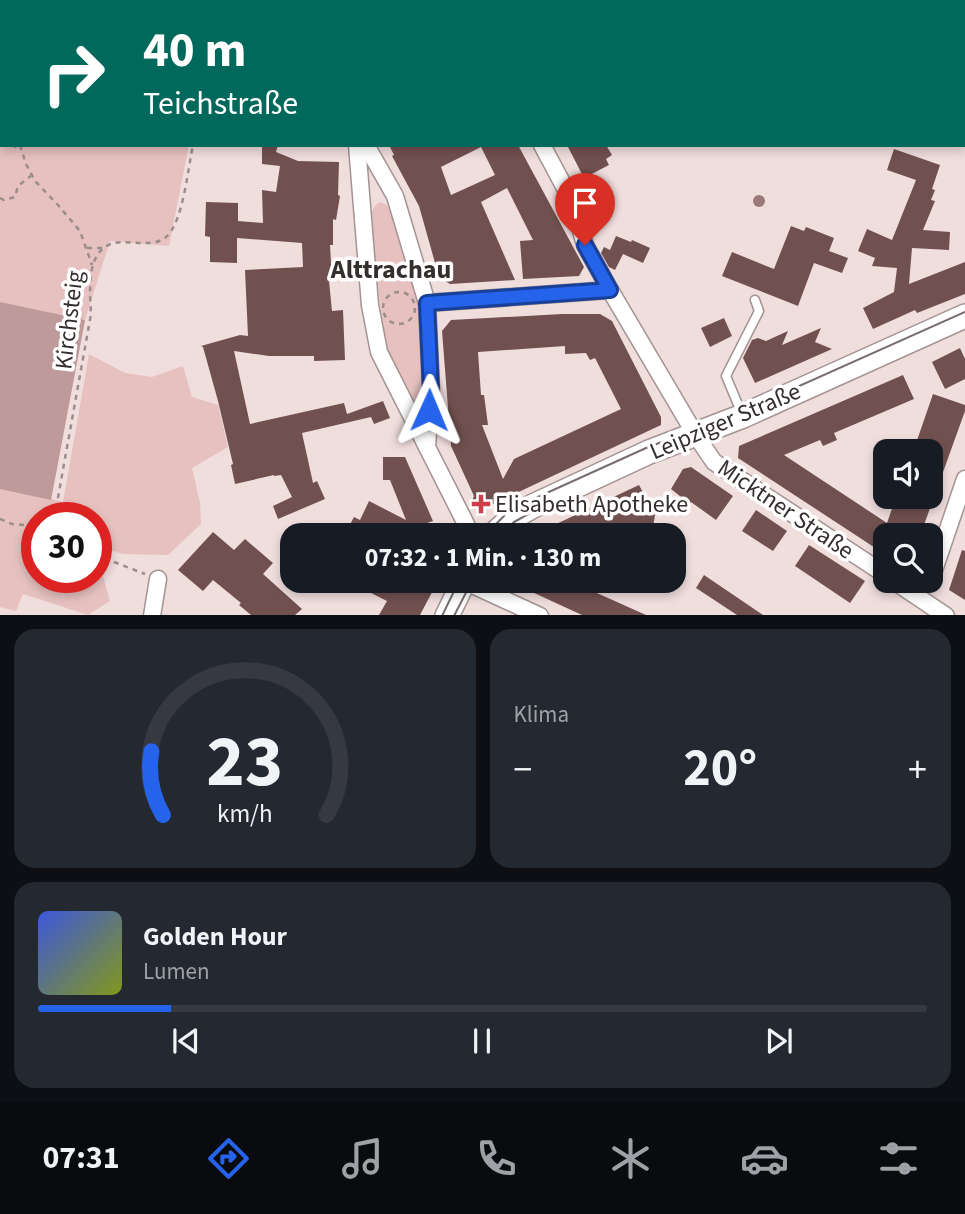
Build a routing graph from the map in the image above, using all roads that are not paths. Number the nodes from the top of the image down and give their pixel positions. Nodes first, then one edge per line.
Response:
1 (357, 147) edge
2 (367, 147) edge
3 (543, 147) edge
4 (610, 290) junction
5 (755, 300) dead end
6 (427, 303) junction
7 (965, 316) edge
8 (743, 416) junction
9 (695, 434) junction
10 (427, 449) junction
11 (965, 479) edge
12 (464, 523) edge
13 (506, 523) edge
14 (943, 544) edge
15 (873, 566) edge
16 (159, 579) road end
17 (458, 593) edge
18 (491, 593) edge
19 (906, 593) edge
20 (921, 608) edge
21 (152, 615) edge
22 (447, 615) edge
23 (540, 615) edge
24 (946, 615) edge

1 - 10 street
2 - 6 street
3 - 4 street, Micktner Straße
4 - 6 street
4 - 9 street, Micktner Straße
5 - 8 lane
6 - 10 street
7 - 8 main road, Leipziger Straße
8 - 9 main road, Leipziger Straße
9 - 13 main road, Leipziger Straße
9 - 15 street, Micktner Straße
10 - 12 street
11 - 14 street
16 - 21 street
17 - 22 main road
18 - 23 street
19 - 20 street
20 - 24 street

